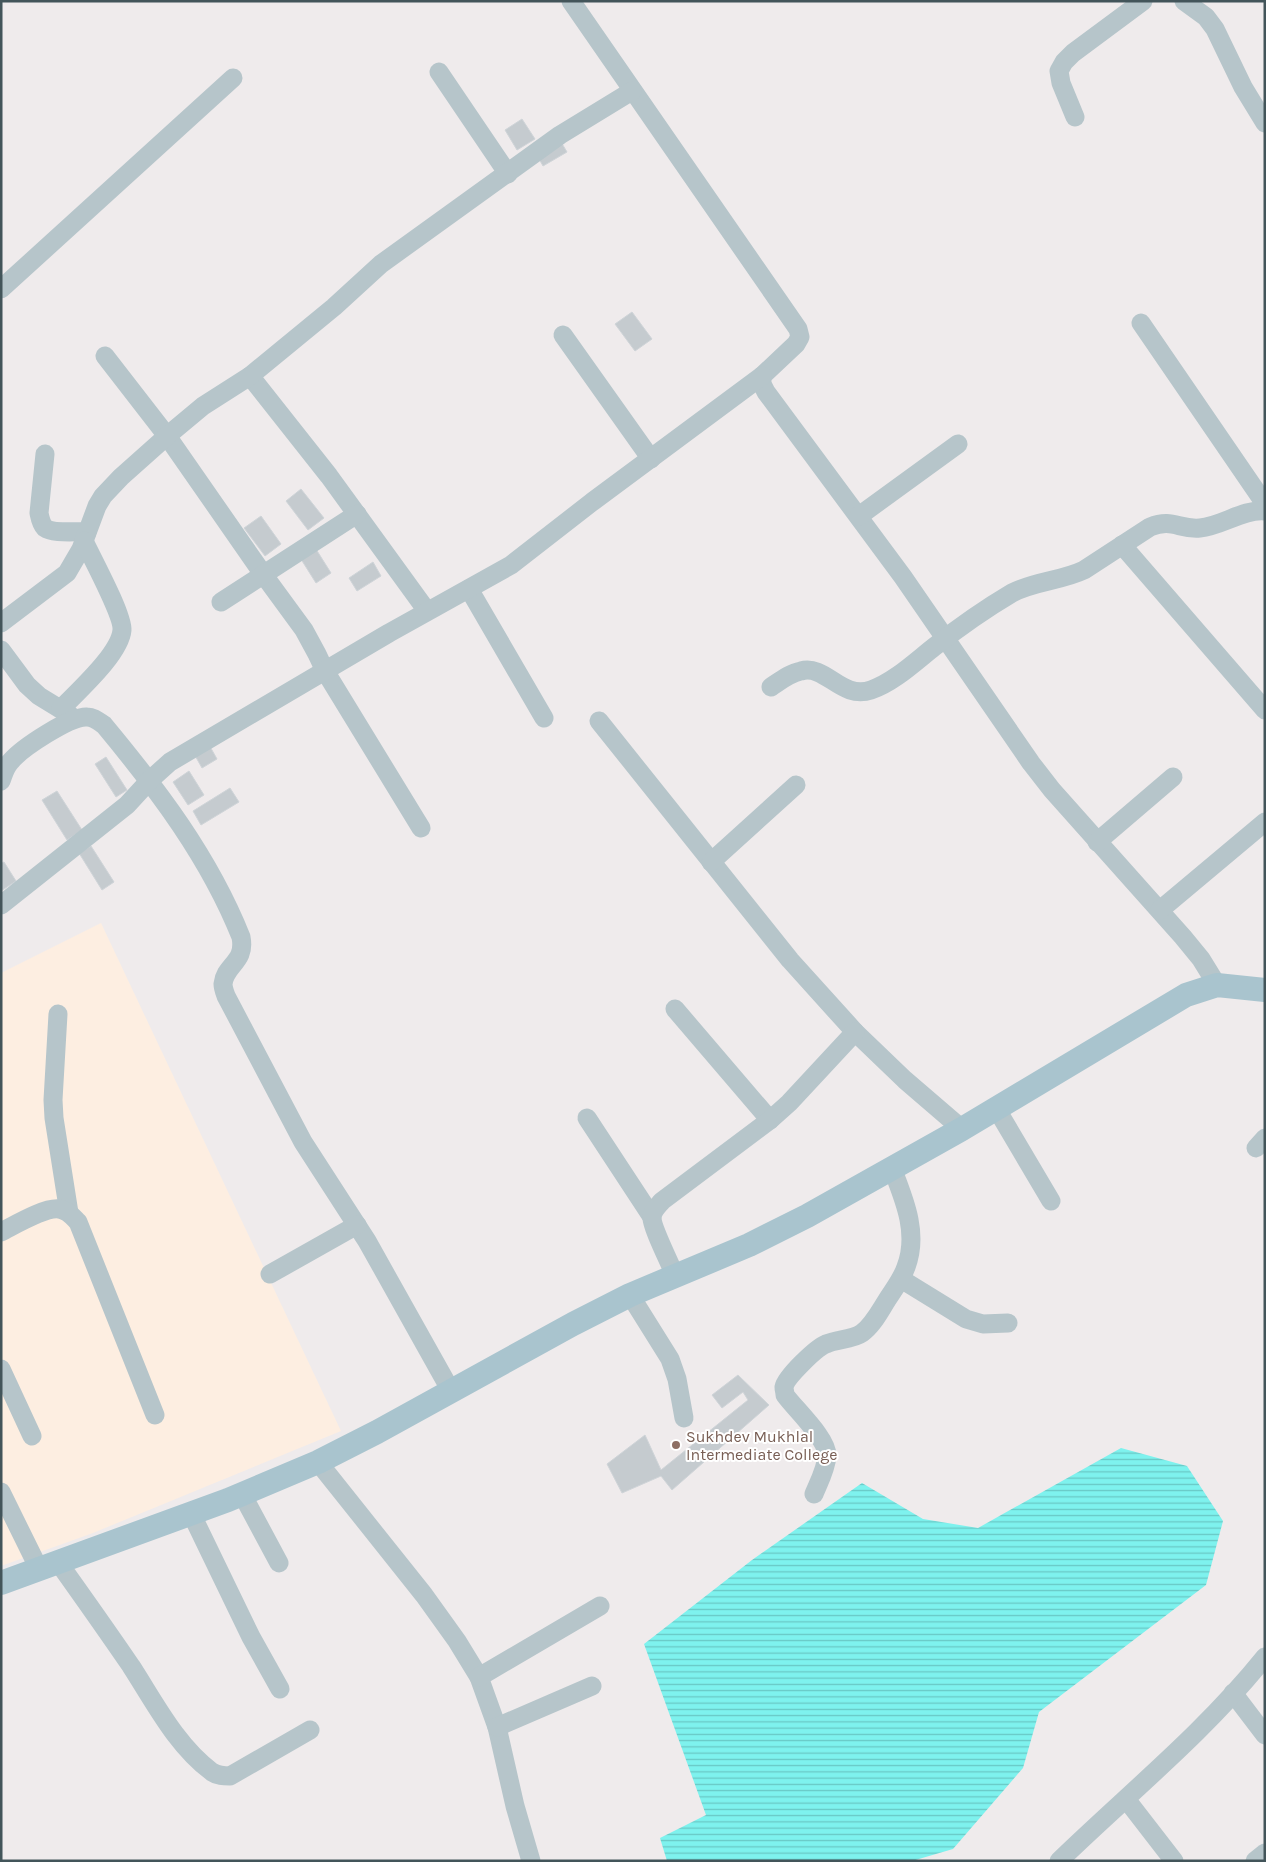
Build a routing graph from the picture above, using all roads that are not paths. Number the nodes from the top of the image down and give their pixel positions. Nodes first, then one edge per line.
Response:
1 (571, 1) edge
2 (1143, 1) edge
3 (1184, 1) edge
4 (439, 72) dead end
5 (233, 78) dead end
6 (632, 91) junction
7 (1075, 117) dead end
8 (1265, 123) edge
9 (508, 174) junction
10 (1, 289) edge
11 (1141, 323) dead end
12 (563, 335) dead end
13 (105, 356) dead end
14 (250, 376) junction
15 (762, 376) junction
16 (167, 436) junction
17 (958, 444) dead end
18 (45, 454) dead end
19 (651, 459) junction
20 (1265, 504) edge
21 (1265, 511) edge
22 (357, 514) junction
23 (859, 516) junction
24 (85, 536) junction
25 (1122, 545) junction
26 (263, 574) junction
27 (469, 590) junction
28 (221, 602) dead end
29 (427, 611) junction
30 (1, 623) edge
31 (945, 638) junction
32 (1, 650) edge
33 (325, 671) junction
34 (770, 687) dead end
35 (1265, 710) edge
36 (68, 714) junction
37 (544, 718) dead end
38 (599, 721) dead end
39 (1172, 776) dead end
40 (150, 780) junction
41 (1, 781) edge
42 (796, 785) dead end
43 (1265, 822) edge
44 (421, 828) dead end
45 (1097, 842) junction
46 (711, 862) junction
47 (1, 905) edge
48 (1160, 910) junction
49 (1217, 985) junction
50 (1265, 990) edge
51 (675, 1009) dead end
52 (58, 1014) dead end
53 (855, 1032) junction
54 (996, 1108) junction
55 (586, 1118) dead end
56 (770, 1120) junction
57 (962, 1129) junction
58 (892, 1168) junction
59 (1051, 1201) dead end
60 (69, 1213) junction
61 (652, 1217) junction
62 (357, 1225) junction
63 (1, 1232) edge
64 (270, 1274) dead end
65 (676, 1276) junction
66 (900, 1279) junction
67 (630, 1295) junction
68 (1008, 1323) dead end
69 (1, 1369) edge
70 (451, 1392) junction
71 (155, 1415) dead end
72 (684, 1418) dead end
73 (32, 1436) dead end
74 (318, 1462) junction
75 (1, 1492) edge
76 (242, 1494) junction
77 (814, 1494) dead end
78 (191, 1513) junction
79 (279, 1563) dead end
80 (48, 1566) junction
81 (1, 1583) edge
82 (600, 1606) dead end
83 (1265, 1657) edge
84 (479, 1678) junction
85 (592, 1686) dead end
86 (280, 1689) dead end
87 (1233, 1694) junction
88 (497, 1727) junction
89 (310, 1730) dead end
90 (1265, 1735) edge
91 (1126, 1799) junction
92 (1265, 1853) edge
93 (532, 1861) edge
94 (1059, 1861) edge
95 (1174, 1861) edge
96 (1255, 1861) edge

1 - 6 street
2 - 7 street
3 - 8 street
4 - 9 street
5 - 10 street
6 - 9 street
6 - 15 street
9 - 14 street
11 - 20 street
12 - 19 street
13 - 16 street
14 - 16 street
14 - 22 street
15 - 19 street
15 - 23 street
16 - 24 street
16 - 26 street
17 - 23 street
18 - 24 street
19 - 27 street
21 - 25 street
22 - 26 street
22 - 29 street
23 - 31 street
24 - 30 street
24 - 36 street
25 - 31 street
25 - 35 street
26 - 28 street
26 - 33 street
27 - 29 street
27 - 37 street
29 - 33 street
31 - 34 street
31 - 45 street
32 - 36 street
33 - 40 street
33 - 44 street
36 - 40 street
36 - 41 street
38 - 46 street
39 - 45 street
40 - 47 street
40 - 62 street
42 - 46 street
43 - 48 street
45 - 48 street
46 - 53 street
48 - 49 street
49 - 50 main road
49 - 54 main road
51 - 56 street
52 - 60 street
53 - 56 street
53 - 57 street
54 - 57 main road
54 - 59 street
55 - 61 street
56 - 61 street
57 - 58 main road
58 - 65 main road
58 - 66 street
60 - 63 street
60 - 71 street
61 - 65 street
62 - 64 street
62 - 70 street
65 - 67 main road
66 - 68 street
66 - 77 street
67 - 70 main road
67 - 72 street
69 - 73 street
70 - 74 main road
74 - 76 main road
74 - 84 street
75 - 80 street
76 - 78 main road
76 - 79 street
78 - 80 main road
78 - 86 street
80 - 81 main road
80 - 89 street
82 - 84 street
83 - 87 street
84 - 88 street
85 - 88 street
87 - 90 street
87 - 91 street
88 - 93 street
91 - 94 street
91 - 95 street
92 - 96 street

